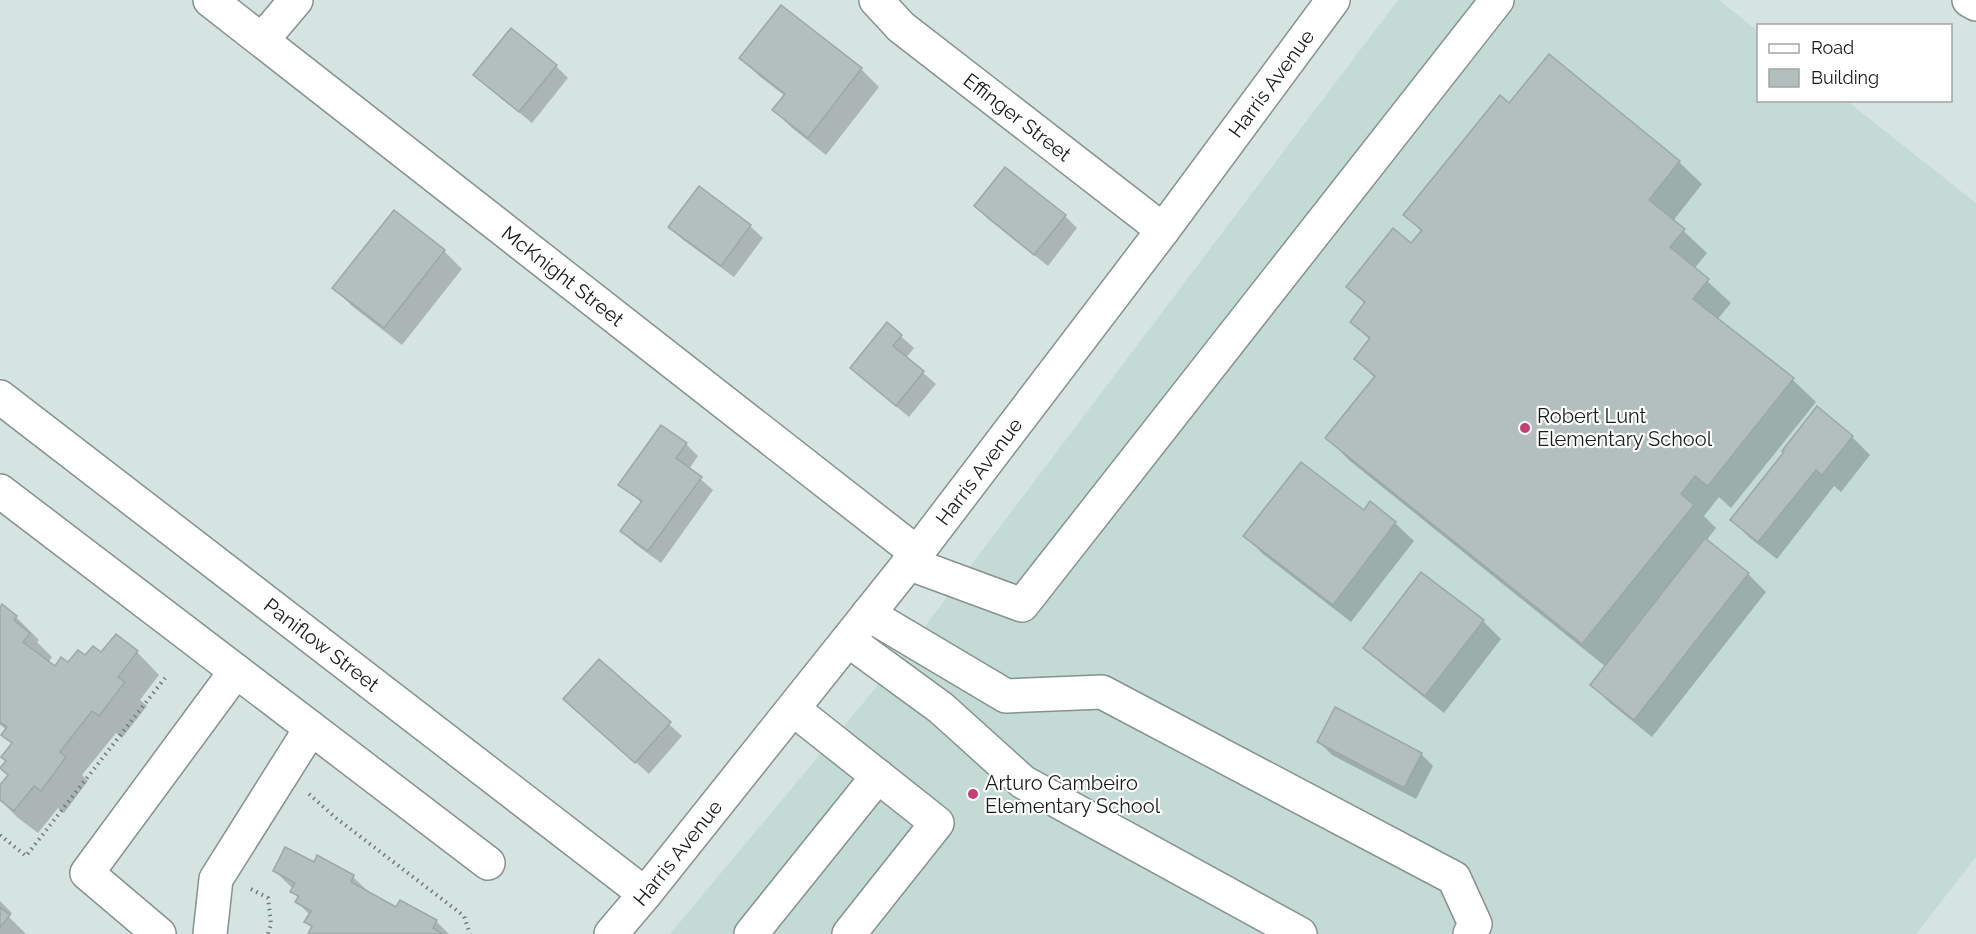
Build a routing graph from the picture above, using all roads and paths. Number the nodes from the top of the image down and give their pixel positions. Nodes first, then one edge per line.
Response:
1 (210, 0) edge
2 (296, 0) edge
3 (876, 0) edge
4 (1333, 0) edge
5 (1497, 0) edge
6 (1970, 0) edge
7 (1976, 4) edge
8 (262, 40) junction
9 (1163, 230) junction
10 (0, 397) edge
11 (0, 491) edge
12 (912, 558) junction
13 (868, 614) junction
14 (848, 640) junction
15 (236, 671) junction
16 (165, 678) dead end
17 (793, 709) junction
18 (311, 728) junction
19 (284, 772) junction
20 (878, 776) junction
21 (0, 835) edge
22 (488, 863) dead end
23 (645, 894) junction
24 (159, 934) edge
25 (210, 934) edge
26 (470, 934) edge
27 (611, 934) edge
28 (751, 934) edge
29 (849, 934) edge
30 (1300, 934) edge
31 (1470, 934) edge

1 - 8 street, McKnight Street
2 - 8 street
3 - 9 street, Effinger Street
4 - 9 street, Harris Avenue
5 - 12 street, McKnight Street
6 - 7 street
8 - 12 street, McKnight Street
9 - 12 street, Harris Avenue
10 - 23 street, Paniflow Street
11 - 15 street
12 - 13 street, Harris Avenue
13 - 14 street, Harris Avenue
13 - 31 street
14 - 17 street, Harris Avenue
14 - 30 street
15 - 18 street
15 - 24 street
16 - 21 path
17 - 20 street
17 - 23 street, Harris Avenue
18 - 19 street
18 - 22 street
19 - 25 street
19 - 26 path
20 - 28 street
20 - 29 street
23 - 27 street, Harris Avenue

